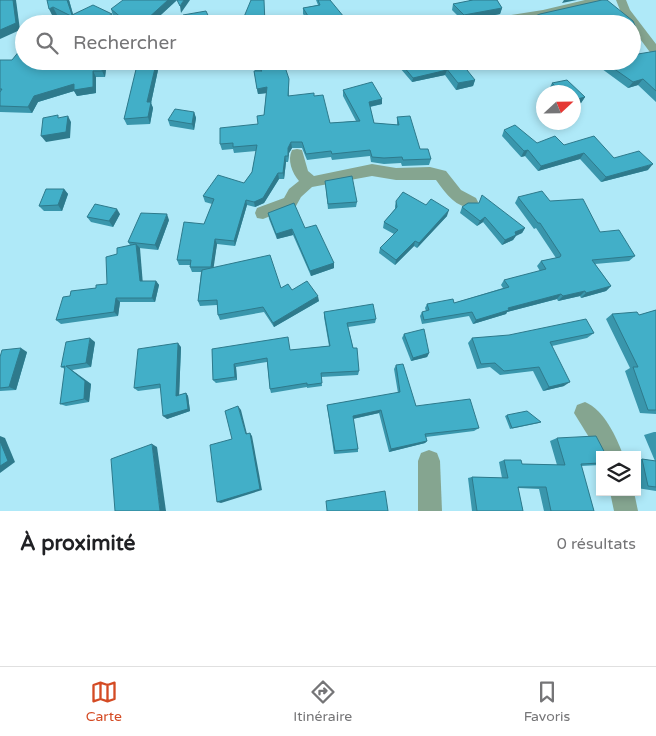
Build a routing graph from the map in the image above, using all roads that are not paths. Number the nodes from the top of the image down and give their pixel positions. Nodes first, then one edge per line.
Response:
1 (600, 0) edge
2 (621, 0) edge
3 (520, 15) edge
4 (629, 15) edge
5 (641, 32) edge
6 (656, 52) edge
7 (297, 154) dead end
8 (309, 181) junction
9 (470, 202) edge
10 (263, 213) dead end
11 (585, 413) dead end
12 (610, 451) edge
13 (429, 461) dead end
14 (623, 496) edge
15 (430, 511) edge
16 (626, 511) edge

1 - 3 street
2 - 4 street
5 - 6 street
7 - 8 street
8 - 9 street
8 - 10 street
11 - 12 street
13 - 15 street
14 - 16 street

